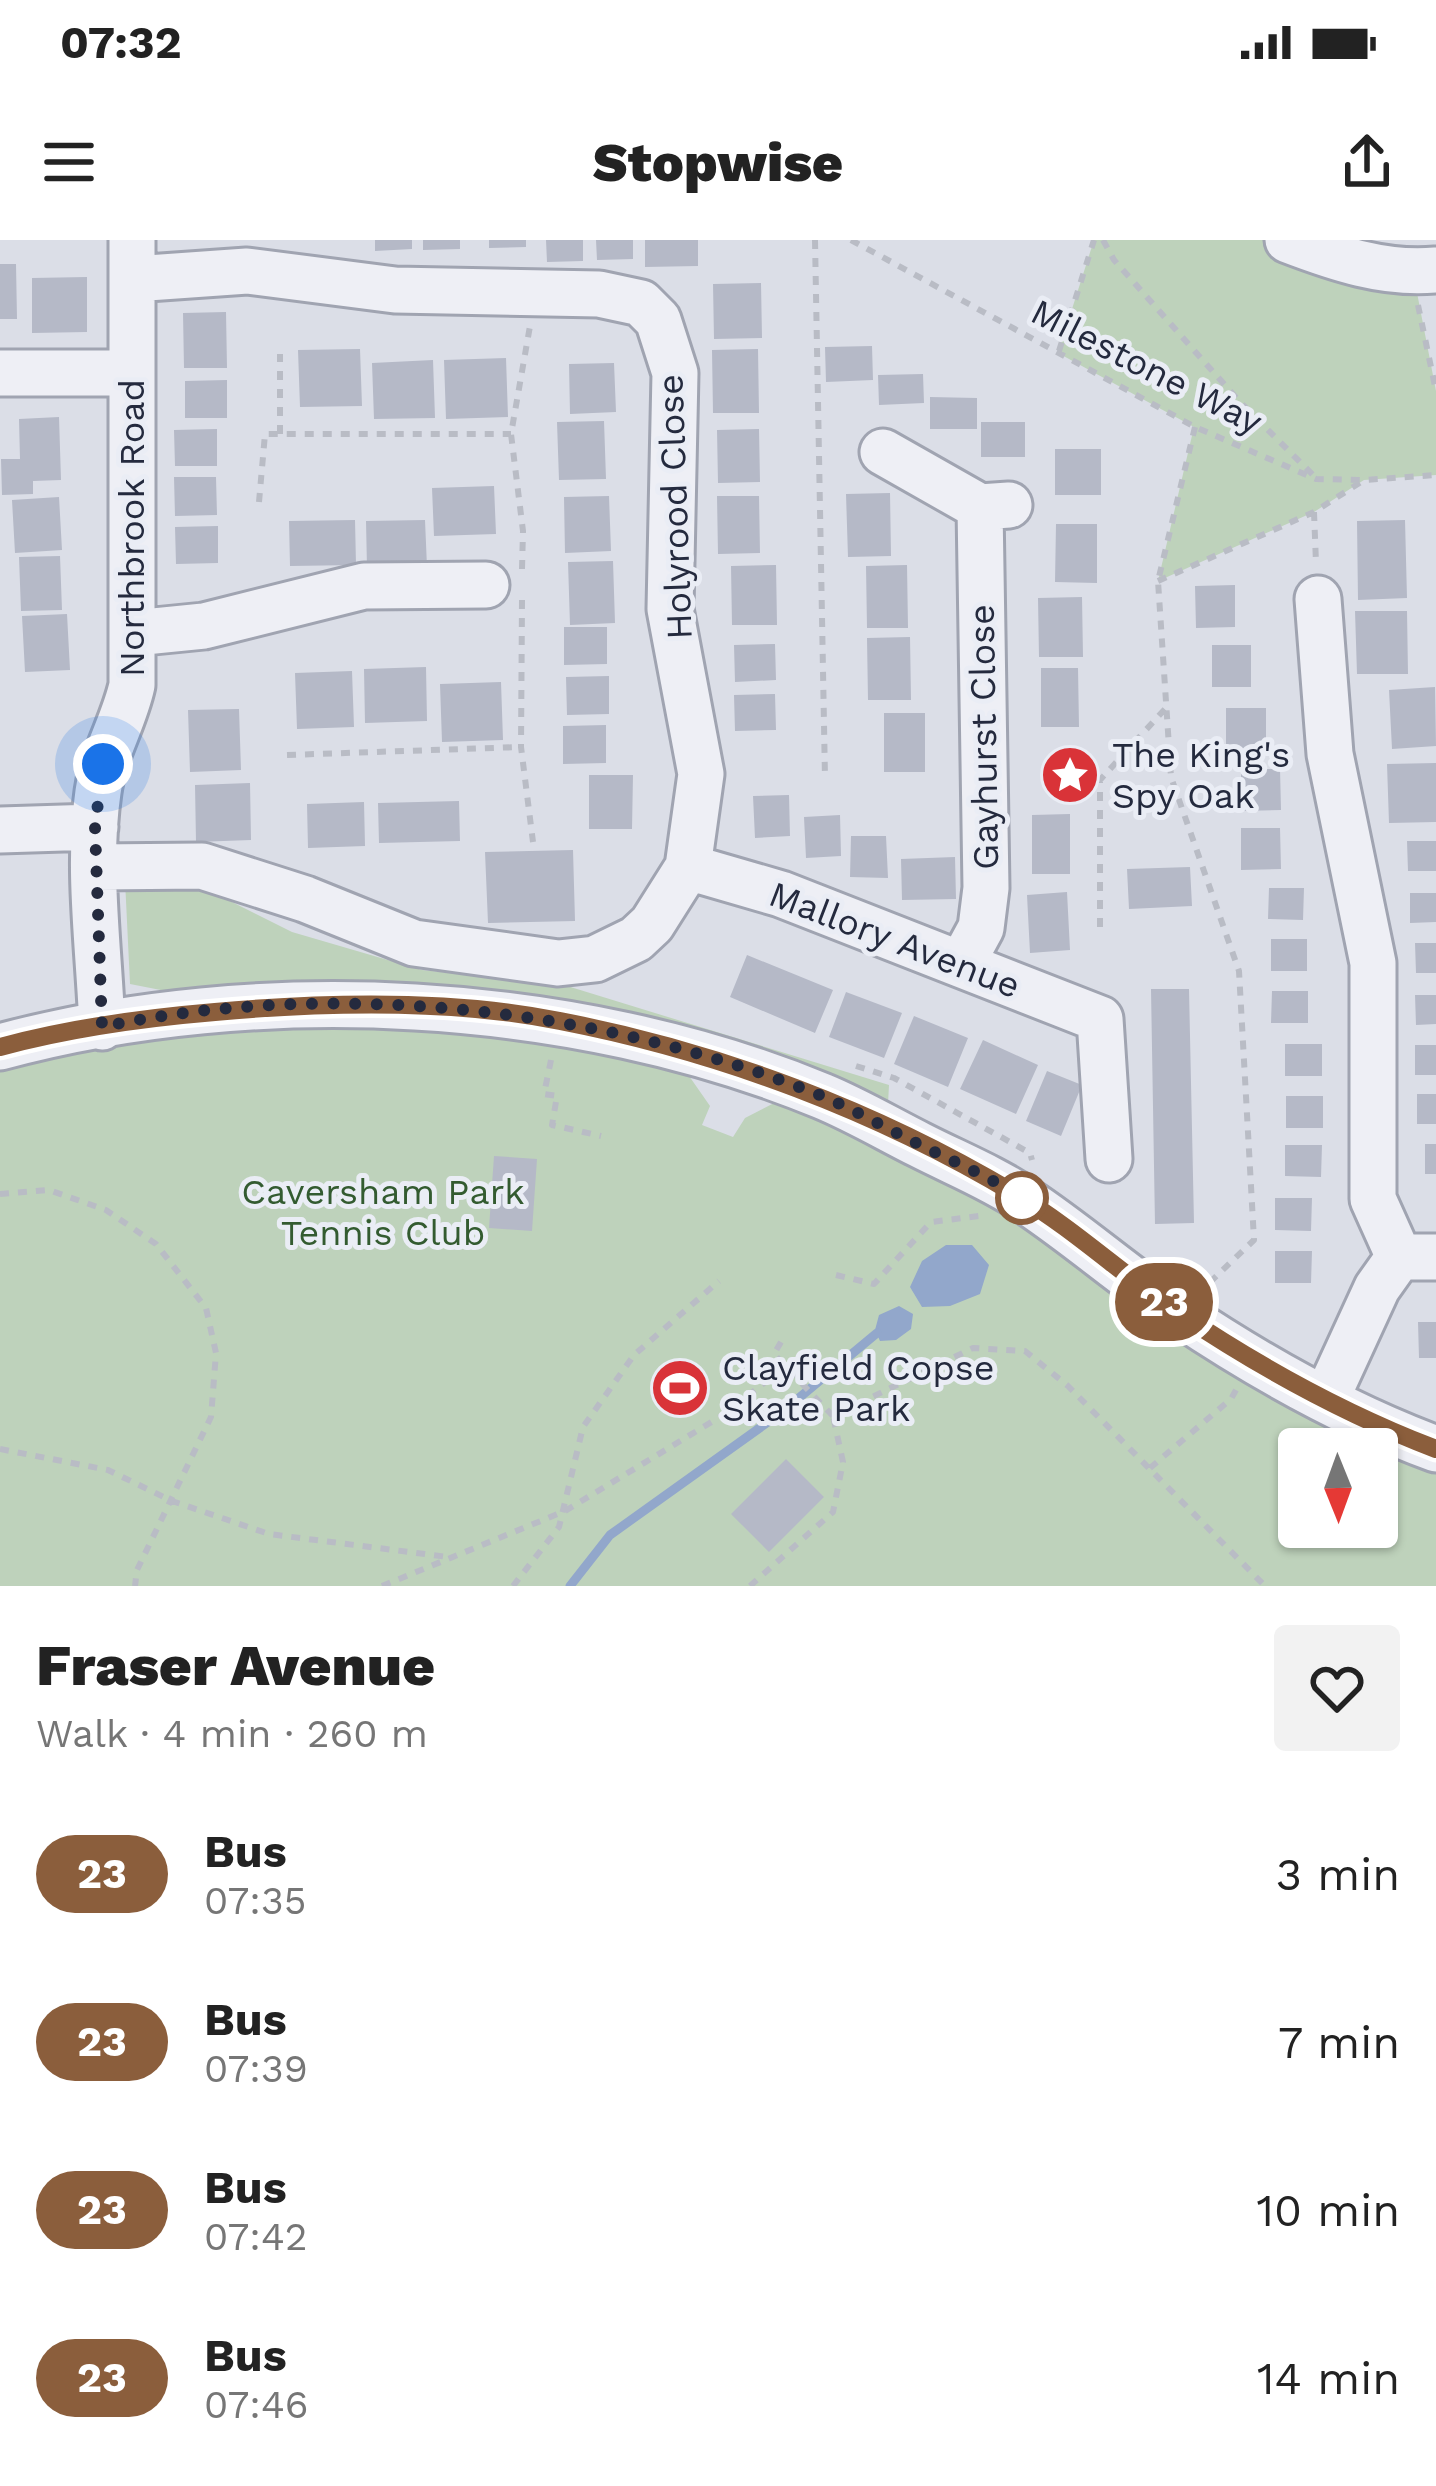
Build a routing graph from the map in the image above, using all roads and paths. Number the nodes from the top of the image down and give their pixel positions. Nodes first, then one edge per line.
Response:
1 (814, 240) edge
2 (851, 240) edge
3 (1098, 240) edge
4 (1288, 240) edge
5 (132, 260) edge
6 (1425, 271) edge
7 (536, 291) junction
8 (1058, 353) junction
9 (280, 354) dead end
10 (0, 373) edge
11 (131, 373) junction
12 (1436, 391) edge
13 (1195, 427) junction
14 (280, 434) junction
15 (511, 434) junction
16 (883, 452) dead end
17 (1436, 475) edge
18 (1316, 478) junction
19 (1364, 480) junction
20 (259, 502) dead end
21 (1314, 512) junction
22 (1158, 581) junction
23 (510, 585) junction
24 (1318, 599) joint
25 (134, 633) junction
26 (1167, 707) junction
27 (521, 747) junction
28 (287, 755) dead end
29 (825, 778) dead end
30 (0, 830) edge
31 (533, 842) dead end
32 (96, 847) junction
33 (688, 867) junction
34 (1100, 927) dead end
35 (962, 963) junction
36 (559, 1020) junction
37 (102, 1027) junction
38 (0, 1047) edge
39 (601, 1136) dead end
40 (1109, 1160) dead end
41 (1007, 1189) junction
42 (0, 1194) edge
43 (1418, 1257) edge
44 (836, 1275) dead end
45 (719, 1281) dead end
46 (1178, 1313) junction
47 (781, 1342) dead end
48 (1252, 1358) junction
49 (784, 1366) junction
50 (1326, 1399) junction
51 (833, 1415) junction
52 (0, 1449) edge
53 (1436, 1449) edge
54 (1150, 1468) junction
55 (172, 1501) junction
56 (565, 1511) junction
57 (454, 1558) junction
58 (135, 1586) edge
59 (382, 1586) edge
60 (513, 1586) edge
61 (750, 1586) edge
62 (1265, 1586) edge

1 - 29 path
2 - 8 path, Milestone Way
3 - 8 path
3 - 18 path
4 - 6 street
5 - 7 street, Holyrood Close
5 - 11 street, Northbrook Road
6 - 12 path
7 - 15 path
7 - 33 street, Holyrood Close
8 - 13 path, Milestone Way
9 - 14 path
10 - 11 street
11 - 25 street, Northbrook Road
13 - 18 path, Milestone Way
13 - 22 path
14 - 15 path
14 - 20 path
15 - 23 path
16 - 35 street, Gayhurst Close
17 - 19 path, Milestone Way
18 - 19 path, Milestone Way
19 - 21 path
21 - 22 path
21 - 24 path
22 - 26 path
23 - 25 street
23 - 27 path
24 - 43 street
25 - 32 street, Northbrook Road
26 - 34 path
26 - 46 path
27 - 28 path
27 - 31 path
30 - 32 street, Holyrood Close
32 - 33 street, Holyrood Close
32 - 37 street, Northbrook Road
33 - 35 street, Mallory Avenue
35 - 40 street, Mallory Avenue
36 - 37 street
36 - 39 path
36 - 41 street
37 - 38 street
41 - 44 path
41 - 46 street
42 - 55 path
43 - 50 street
45 - 56 path
46 - 48 street
47 - 49 path
48 - 50 street
48 - 54 path
49 - 51 path
49 - 56 path
50 - 53 street
51 - 54 path
51 - 61 path
52 - 55 path
54 - 62 path
55 - 57 path
55 - 58 path
56 - 57 path
56 - 60 path
57 - 59 path

